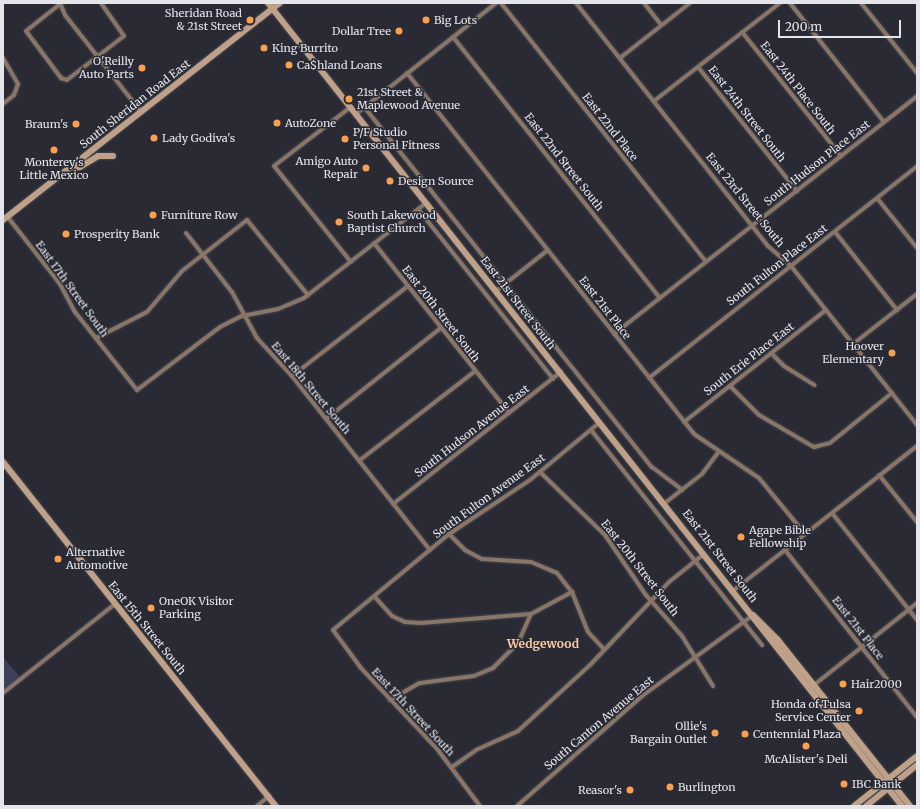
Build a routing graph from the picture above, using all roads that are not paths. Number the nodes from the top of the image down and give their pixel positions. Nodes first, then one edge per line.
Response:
1 (101, 3) edge
2 (268, 3) edge
3 (280, 3) edge
4 (496, 3) edge
5 (501, 3) edge
6 (576, 3) edge
7 (644, 3) edge
8 (690, 3) edge
9 (780, 3) edge
10 (790, 3) edge
11 (861, 3) edge
12 (60, 4) edge
13 (273, 9) junction
14 (661, 25) junction
15 (742, 32) junction
16 (453, 37) junction
17 (98, 56) junction
18 (3, 58) edge
19 (620, 58) junction
20 (698, 67) junction
21 (407, 73) junction
22 (917, 73) edge
23 (917, 96) edge
24 (654, 101) junction
25 (3, 104) edge
26 (351, 107) junction
27 (365, 108) junction
28 (141, 112) junction
29 (356, 114) junction
30 (884, 122) junction
31 (113, 156) dead end
32 (841, 156) junction
33 (917, 166) edge
34 (70, 168) junction
35 (797, 191) junction
36 (877, 198) junction
37 (426, 203) junction
38 (418, 209) junction
39 (5, 218) edge
40 (752, 226) junction
41 (834, 232) junction
42 (186, 234) dead end
43 (374, 243) junction
44 (917, 248) edge
45 (548, 250) junction
46 (203, 255) junction
47 (351, 262) junction
48 (706, 262) junction
49 (791, 266) junction
50 (505, 284) junction
51 (408, 286) junction
52 (496, 291) junction
53 (917, 294) edge
54 (308, 295) junction
55 (660, 298) junction
56 (826, 310) junction
57 (897, 310) junction
58 (242, 316) junction
59 (441, 328) junction
60 (614, 334) junction
61 (96, 338) junction
62 (853, 344) junction
63 (772, 353) junction
64 (475, 371) junction
65 (561, 372) junction
66 (292, 376) junction
67 (649, 378) junction
68 (553, 379) junction
69 (815, 385) dead end
70 (730, 386) junction
71 (892, 393) junction
72 (509, 414) junction
73 (326, 419) junction
74 (601, 422) junction
75 (684, 422) junction
76 (917, 425) edge
77 (591, 430) junction
78 (917, 446) edge
79 (718, 453) junction
80 (360, 460) junction
81 (3, 462) edge
82 (540, 472) junction
83 (880, 475) junction
84 (682, 490) junction
85 (393, 504) junction
86 (665, 504) junction
87 (832, 513) junction
88 (917, 522) edge
89 (449, 534) junction
90 (805, 534) junction
91 (430, 550) junction
92 (785, 550) junction
93 (705, 554) junction
94 (695, 561) junction
95 (734, 590) junction
96 (572, 592) junction
97 (374, 596) junction
98 (650, 600) junction
99 (115, 604) junction
100 (917, 604) edge
101 (909, 610) junction
102 (531, 614) junction
103 (753, 615) junction
104 (917, 620) edge
105 (744, 623) junction
106 (333, 630) joint
107 (778, 640) junction
108 (772, 644) junction
109 (762, 646) dead end
110 (862, 647) junction
111 (604, 649) junction
112 (696, 659) junction
113 (814, 685) junction
114 (713, 686) dead end
115 (811, 692) junction
116 (3, 693) edge
117 (390, 700) junction
118 (917, 717) edge
119 (917, 756) edge
120 (917, 766) edge
121 (452, 767) junction
122 (889, 779) junction
123 (883, 784) junction
124 (893, 785) junction
125 (888, 789) junction
126 (269, 796) junction
127 (257, 806) edge
128 (276, 806) edge
129 (480, 806) edge
130 (517, 806) edge
131 (854, 806) edge
132 (866, 806) edge
133 (902, 806) edge
134 (910, 806) edge

1 - 17 street
2 - 13 main road, East 21st Street South
3 - 13 main road, South Sheridan Road East
4 - 16 street
5 - 48 street, East 22nd Place
6 - 19 street, East 23rd Street South
7 - 14 street
8 - 14 street
9 - 15 street
10 - 30 street
11 - 22 street
12 - 17 street
12 - 17 street
13 - 26 main road, East 21st Street South
13 - 28 main road, South Sheridan Road East
14 - 19 street
15 - 20 street
15 - 32 street, East 24th Place South
16 - 21 street
16 - 55 street, East 22nd Street South
17 - 28 street
18 - 25 street
19 - 24 street, East 23rd Street South
20 - 24 street
20 - 35 street, East 24th Street South
21 - 27 street
21 - 45 street, East 21st Place
23 - 30 street, South Hudson Place East
24 - 40 street, East 23rd Street South
26 - 29 main road, East 21st Street South
26 - 47 street
27 - 29 street
27 - 50 street, East 21st Street South
28 - 34 main road, South Sheridan Road East
29 - 37 main road, East 21st Street South
30 - 32 street, South Hudson Place East
31 - 34 main road
32 - 35 street, South Hudson Place East
33 - 36 street, South Fulton Place East
34 - 39 main road, South Sheridan Road East
35 - 40 street, South Hudson Place East
36 - 41 street, South Fulton Place East
36 - 44 street
37 - 38 street
37 - 52 main road, East 21st Street South
38 - 43 street
38 - 68 street, East 21st Street South
39 - 61 street, East 17th Street South
40 - 48 street, South Hudson Place East
40 - 49 street, East 23rd Street South
41 - 49 street, South Fulton Place East
41 - 57 street
42 - 46 street, East 18th Street South
43 - 47 street
43 - 51 street, East 20th Street South
45 - 50 street
45 - 60 street, East 21st Place
46 - 54 street
46 - 58 street, East 18th Street South
46 - 61 street
47 - 54 street
48 - 55 street, South Hudson Place East
49 - 56 street, East 23rd Street South
49 - 67 street, South Fulton Place East
50 - 52 street
50 - 84 street, East 21st Street South
51 - 59 street, East 20th Street South
51 - 66 street
52 - 65 main road, East 21st Street South
53 - 57 street
54 - 58 street
55 - 60 street, South Hudson Place East
56 - 62 street, East 23rd Street South
56 - 63 street, South Erie Place East
57 - 62 street
58 - 61 street, East 17th Street South
58 - 66 street, East 18th Street South
59 - 64 street, East 20th Street South
59 - 73 street
60 - 67 street, East 21st Place
62 - 71 street, East 23rd Street South
63 - 69 street
63 - 70 street, South Erie Place East
64 - 72 street, East 20th Street South
64 - 80 street
65 - 68 street, South Hudson Avenue East
65 - 74 main road, East 21st Street South
66 - 73 street, East 18th Street South
67 - 75 street, East 21st Place
68 - 72 street, South Hudson Avenue East
70 - 71 street
70 - 75 street, South Erie Place East
71 - 76 street, East 23rd Street South
72 - 85 street, South Hudson Avenue East
73 - 80 street, East 18th Street South
74 - 77 street, South Fulton Avenue East
74 - 86 main road, East 21st Street South
75 - 79 street, East 21st Place
77 - 82 street, South Fulton Avenue East
77 - 94 street, East 21st Street South
78 - 83 street
79 - 84 street
79 - 90 street, East 21st Place
80 - 85 street, East 18th Street South
81 - 99 main road, East 15th Street South
82 - 89 street, South Fulton Avenue East
82 - 98 street, East 20th Street South
83 - 87 street
83 - 88 street
84 - 86 street
85 - 91 street, East 18th Street South
86 - 93 main road, East 21st Street South
87 - 90 street
87 - 101 street
89 - 91 street, South Fulton Avenue East
89 - 96 street
90 - 92 street
91 - 97 street, South Fulton Avenue East
92 - 95 street
92 - 110 street, East 21st Place
93 - 94 street
93 - 95 main road, East 21st Street South
94 - 98 street
94 - 105 street, East 21st Street South
95 - 103 main road, East 21st Street South
96 - 102 street
96 - 111 street
97 - 102 street
97 - 106 street, South Fulton Avenue East
98 - 111 street
98 - 112 street, East 20th Street South
99 - 116 street
99 - 126 main road, East 15th Street South
100 - 101 street
101 - 104 street
101 - 110 street
102 - 117 street
103 - 105 street, South Canton Avenue East
103 - 107 main road, East 21st Street South
103 - 108 main road, East 21st Street South
105 - 109 street, East 21st Street South
105 - 112 street, South Canton Avenue East
106 - 117 street, East 17th Street South
107 - 108 main road
107 - 113 main road, East 21st Street South
108 - 115 main road, East 21st Street South
110 - 113 street
110 - 118 street, East 21st Place
111 - 121 street
112 - 114 street, East 20th Street South
112 - 130 street, South Canton Avenue East
113 - 115 main road
113 - 122 main road, East 21st Street South
115 - 123 main road, East 21st Street South
117 - 121 street, East 17th Street South
119 - 122 main road
120 - 124 main road
121 - 129 street, East 17th Street South
122 - 123 main road
122 - 124 main road, East 21st Street South
123 - 125 main road, East 21st Street South
123 - 131 main road
124 - 125 main road
124 - 134 main road, East 21st Street South
125 - 132 main road
125 - 133 main road, East 21st Street South
126 - 127 street
126 - 128 main road, East 15th Street South

